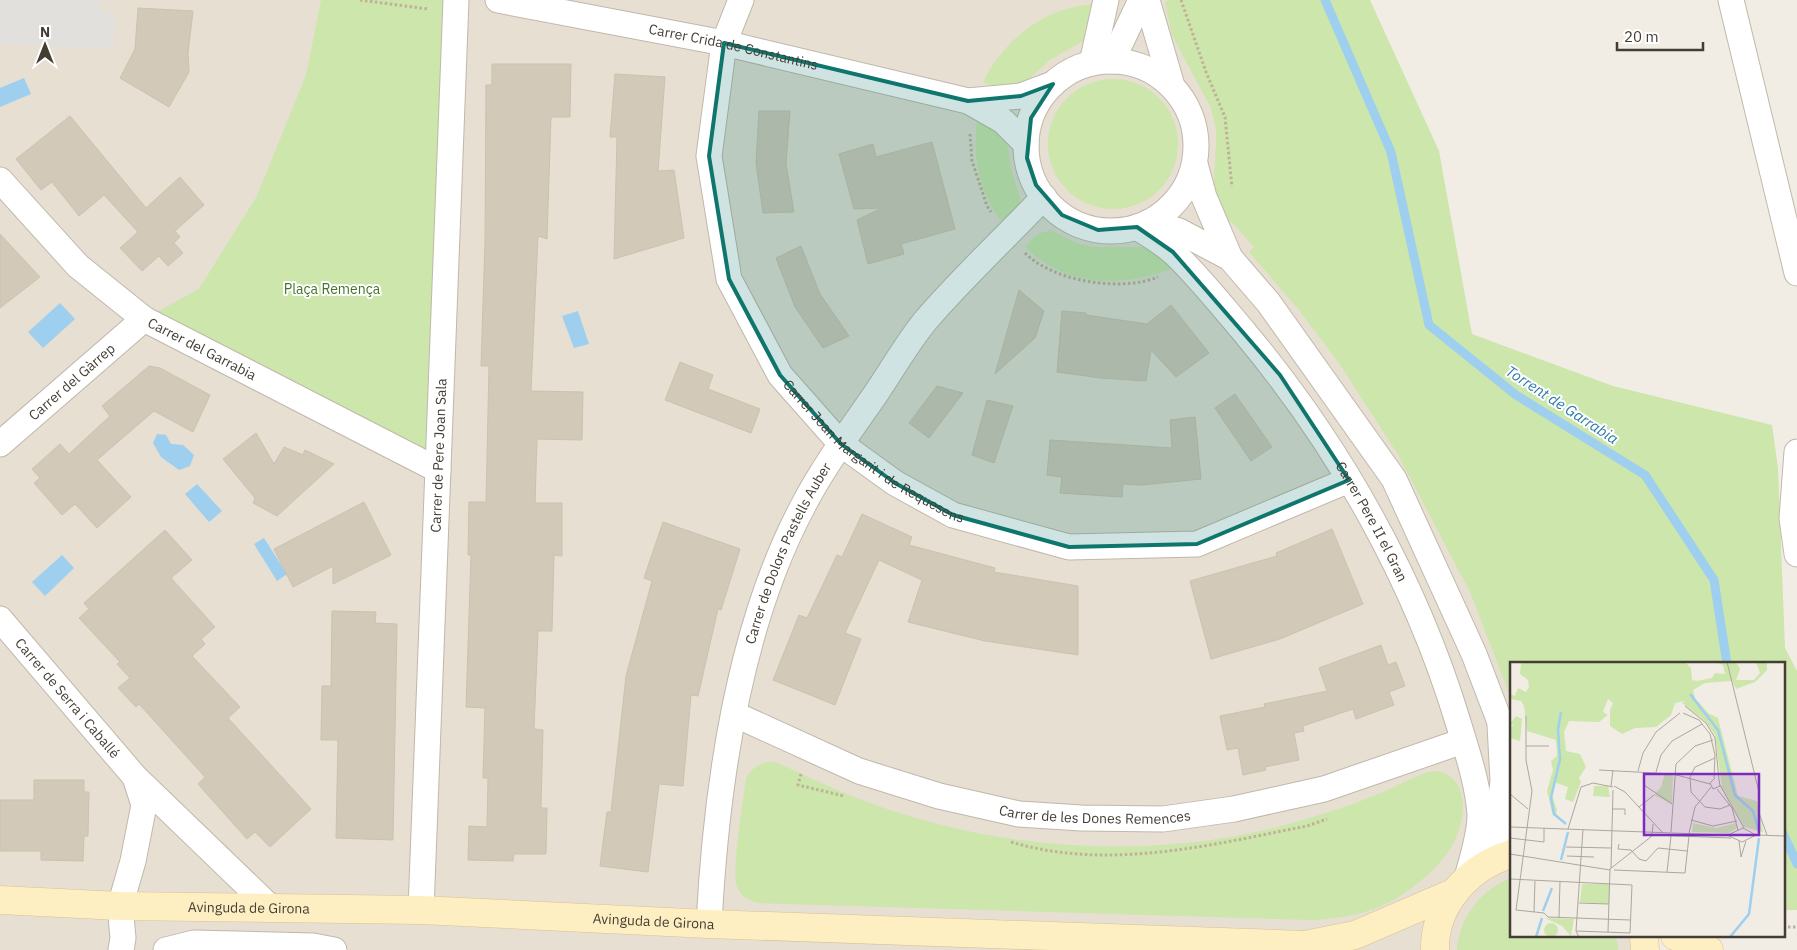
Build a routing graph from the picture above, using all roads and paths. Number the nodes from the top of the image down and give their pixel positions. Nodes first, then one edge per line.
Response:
1 (360, 0) edge
2 (498, 0) edge
3 (741, 0) edge
4 (1106, 0) edge
5 (1141, 0) edge
6 (1147, 0) edge
7 (1181, 0) edge
8 (1731, 0) edge
9 (455, 6) edge
10 (724, 43) junction
11 (1102, 62) junction
12 (1053, 84) junction
13 (1172, 86) junction
14 (968, 101) junction
15 (970, 125) dead end
16 (1026, 144) junction
17 (1195, 164) junction
18 (0, 180) edge
19 (1232, 195) dead end
20 (1044, 197) junction
21 (1143, 224) junction
22 (1008, 235) junction
23 (1230, 258) junction
24 (1185, 265) junction
25 (1797, 273) edge
26 (144, 319) junction
27 (0, 444) edge
28 (841, 444) junction
29 (1797, 452) edge
30 (438, 470) junction
31 (1349, 480) junction
32 (1797, 554) edge
33 (0, 619) edge
34 (734, 714) junction
35 (1505, 733) edge
36 (1463, 741) junction
37 (135, 777) junction
38 (1503, 857) edge
39 (1461, 885) junction
40 (0, 900) edge
41 (120, 906) junction
42 (271, 908) junction
43 (421, 910) junction
44 (709, 924) junction
45 (1784, 927) edge
46 (1797, 927) edge
47 (1680, 938) edge
48 (1316, 948) edge
49 (121, 950) edge
50 (166, 950) edge
51 (334, 950) edge
52 (1435, 950) edge
53 (1709, 950) edge

1 - 9 path
2 - 10 street, Carrer Crida de Constantins
3 - 10 street, Carrer Joan Margarit i de Requesens
4 - 11 street
5 - 11 street
6 - 13 street
7 - 19 path
8 - 25 street
9 - 30 street, Carrer de Pere Joan Sala
10 - 14 street, Carrer Crida de Constantins
10 - 28 street, Carrer Joan Margarit i de Requesens
11 - 12 street
11 - 13 street
12 - 14 street, Carrer Crida de Constantins
12 - 16 street
13 - 17 street
14 - 16 street, Carrer Crida de Constantins
15 - 22 path
16 - 20 street
17 - 21 street
17 - 23 street
18 - 26 street, Carrer del Garrabia
20 - 21 street
20 - 22 street, Carrer de Dolors Pastells Auber
21 - 23 street
21 - 24 street, Carrer Pere II el Gran
22 - 24 path
22 - 28 street, Carrer de Dolors Pastells Auber
23 - 35 street
24 - 31 street, Carrer Pere II el Gran
26 - 27 street, Carrer del Gàrrep
26 - 30 street, Carrer del Garrabia
28 - 31 street, Carrer Joan Margarit i de Requesens
28 - 34 street, Carrer de Dolors Pastells Auber
29 - 32 street
30 - 43 street, Carrer de Pere Joan Sala
31 - 36 street, Carrer Pere II el Gran
33 - 37 street, Carrer de Serra i Caballé
34 - 36 street, Carrer de les Dones Remences
34 - 44 street, Carrer de Dolors Pastells Auber
35 - 38 street
36 - 39 street, Carrer Pere II el Gran
37 - 41 street, Carrer de Serra i Caballé
37 - 42 street, Carrer de Serra i Caballé
38 - 39 main road
39 - 48 main road, Avinguda de Girona
39 - 52 main road
40 - 41 main road, Avinguda de Girona
41 - 42 main road, Avinguda de Girona
41 - 49 street
42 - 43 main road, Avinguda de Girona
43 - 44 main road, Avinguda de Girona
44 - 48 main road, Avinguda de Girona
45 - 46 path
47 - 53 main road
50 - 51 street

